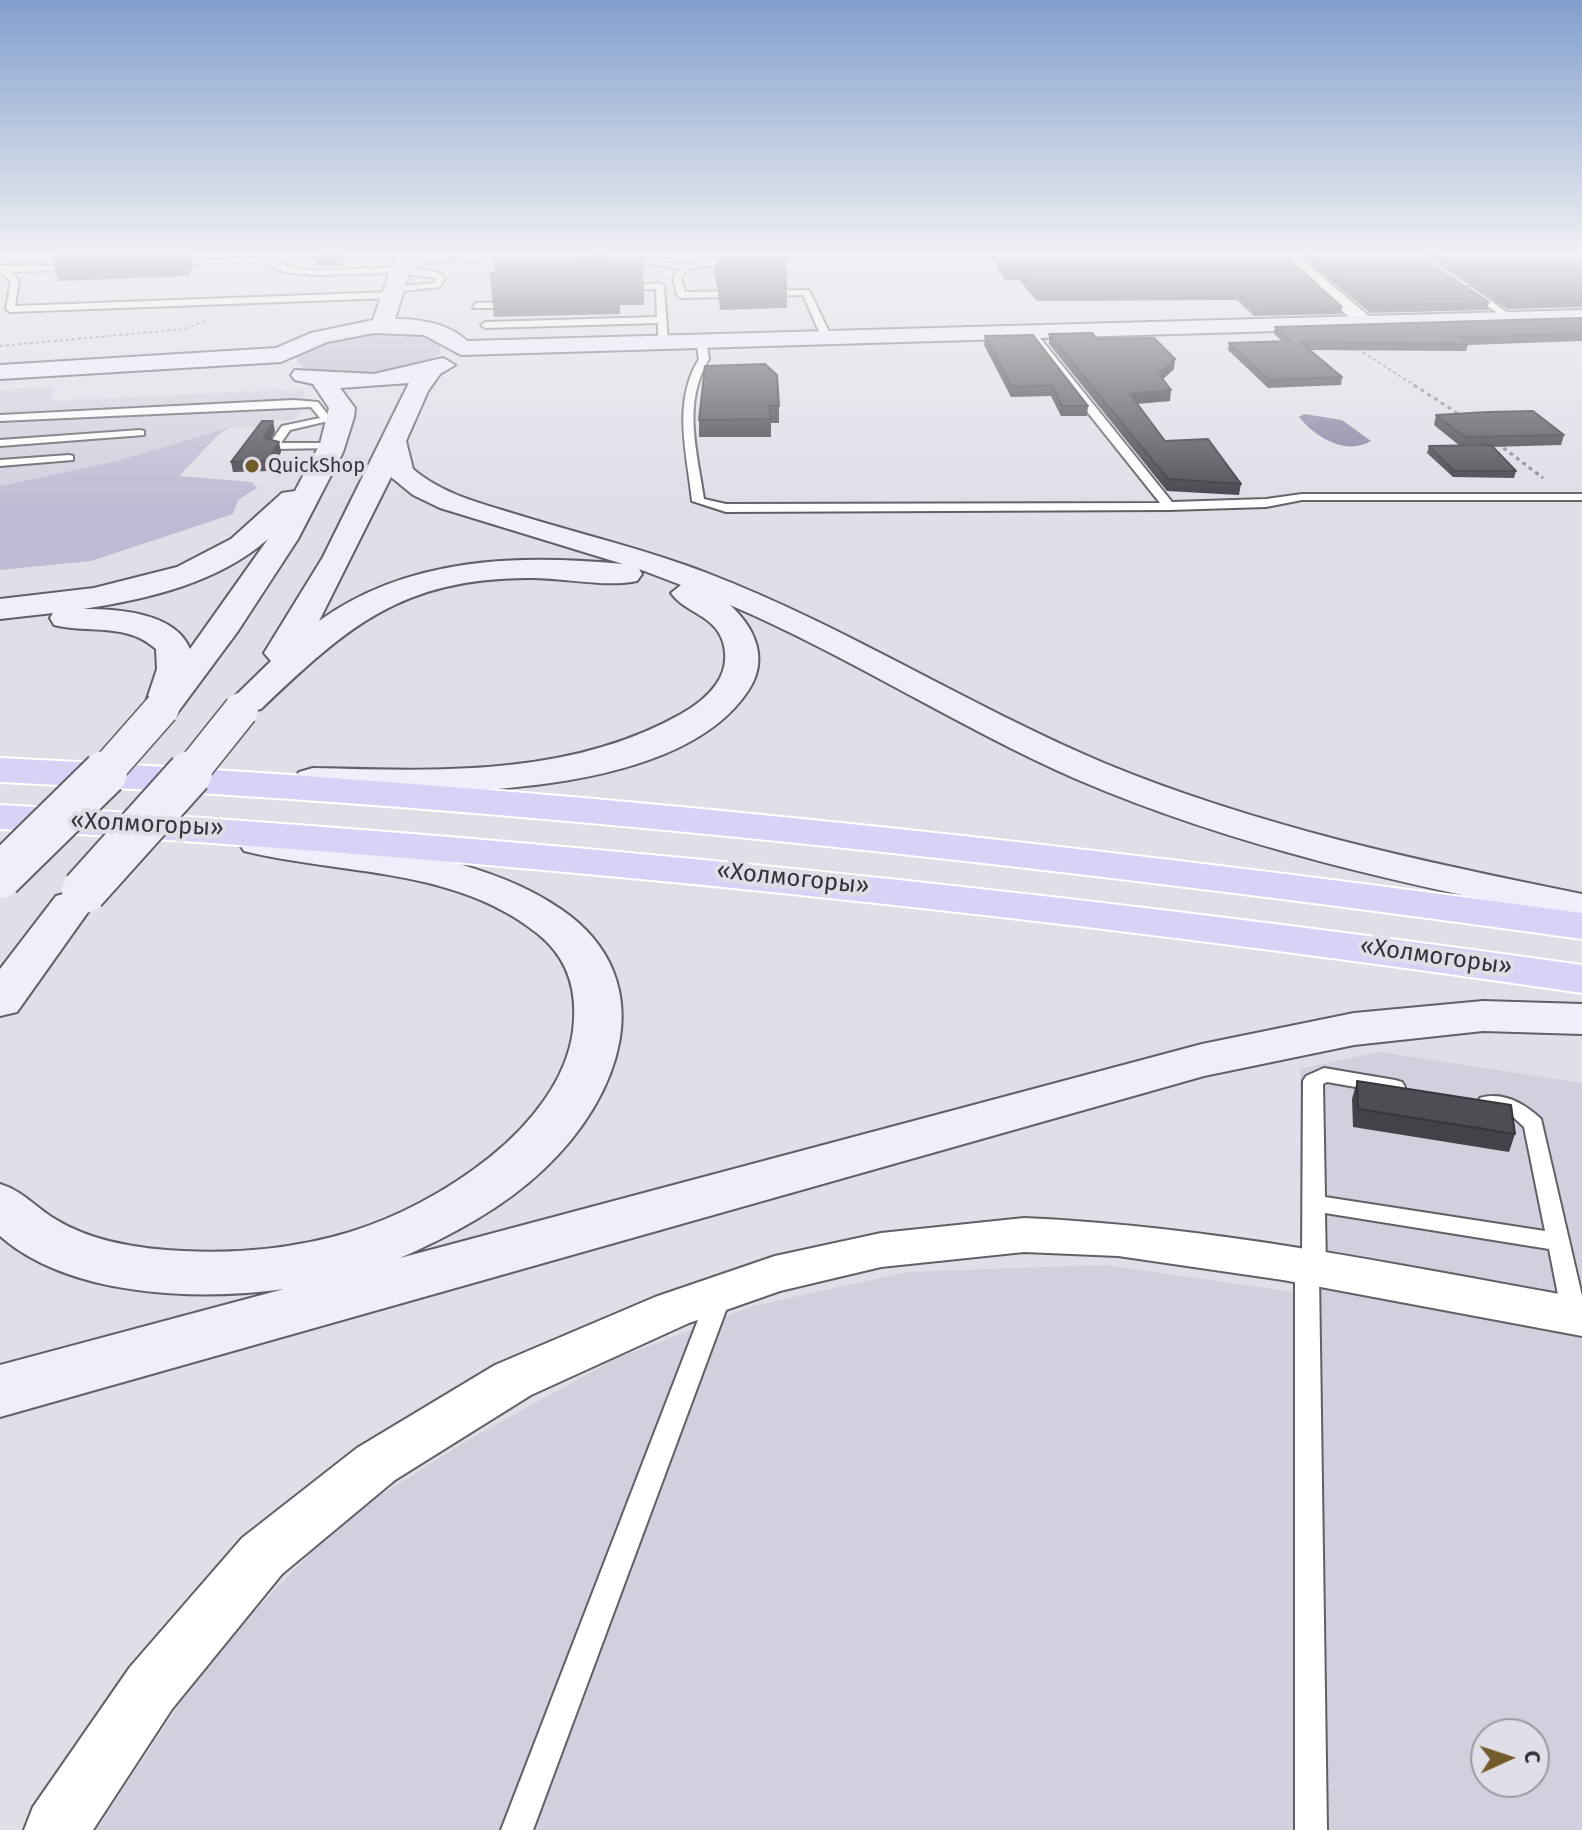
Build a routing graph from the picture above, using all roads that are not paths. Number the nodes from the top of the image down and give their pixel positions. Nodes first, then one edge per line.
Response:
1 (313, 336) edge
2 (449, 336) edge
3 (591, 336) edge
4 (687, 336) edge
5 (814, 336) edge
6 (1036, 336) edge
7 (701, 340) junction
8 (461, 348) junction
9 (281, 355) junction
10 (431, 370) junction
11 (0, 372) edge
12 (322, 380) junction
13 (0, 418) edge
14 (333, 418) junction
15 (310, 421) junction
16 (140, 433) dead end
17 (393, 441) junction
18 (0, 443) edge
19 (290, 446) junction
20 (327, 457) junction
21 (69, 458) dead end
22 (40, 460) junction
23 (0, 463) edge
24 (0, 477) edge
25 (1582, 497) edge
26 (1169, 506) junction
27 (0, 609) edge
28 (0, 621) edge
29 (245, 705) junction
30 (162, 708) junction
31 (0, 762) edge
32 (0, 770) edge
33 (154, 776) junction
34 (0, 817) edge
35 (117, 823) junction
36 (0, 876) edge
37 (78, 898) junction
38 (1582, 907) edge
39 (1582, 926) edge
40 (0, 970) edge
41 (1582, 979) edge
42 (0, 1001) edge
43 (1582, 1019) edge
44 (1413, 1090) edge
45 (1472, 1101) edge
46 (1312, 1203) junction
47 (0, 1204) edge
48 (1557, 1242) junction
49 (1310, 1267) junction
50 (720, 1293) junction
51 (1578, 1316) edge
52 (0, 1391) edge
53 (56, 1830) edge
54 (517, 1830) edge
55 (1311, 1830) edge

1 - 9 main road
2 - 8 main road
3 - 8 main road
4 - 7 main road
5 - 7 main road
6 - 26 lane
7 - 26 lane
8 - 10 main road
9 - 11 main road
9 - 12 main road
10 - 12 main road
10 - 17 main road
12 - 14 main road
13 - 14 lane
14 - 15 lane
14 - 20 main road
15 - 19 lane
15 - 19 lane
16 - 18 lane
17 - 29 main road
17 - 38 main road
19 - 20 lane
20 - 27 main road
20 - 30 main road
21 - 22 lane
22 - 23 lane
22 - 24 lane
25 - 26 lane
28 - 30 main road
29 - 33 main road
29 - 37 main road, bridge
30 - 36 main road, bridge
31 - 33 main road
32 - 33 highway, «Холмогоры»
33 - 39 highway, «Холмогоры»
34 - 35 highway, «Холмогоры»
35 - 41 highway, «Холмогоры»
35 - 47 main road
37 - 40 main road
37 - 42 main road
43 - 52 main road
44 - 46 lane
45 - 48 lane
46 - 48 lane
46 - 49 lane
48 - 51 lane
49 - 50 street
49 - 51 street
49 - 55 lane
50 - 53 street
50 - 54 lane

